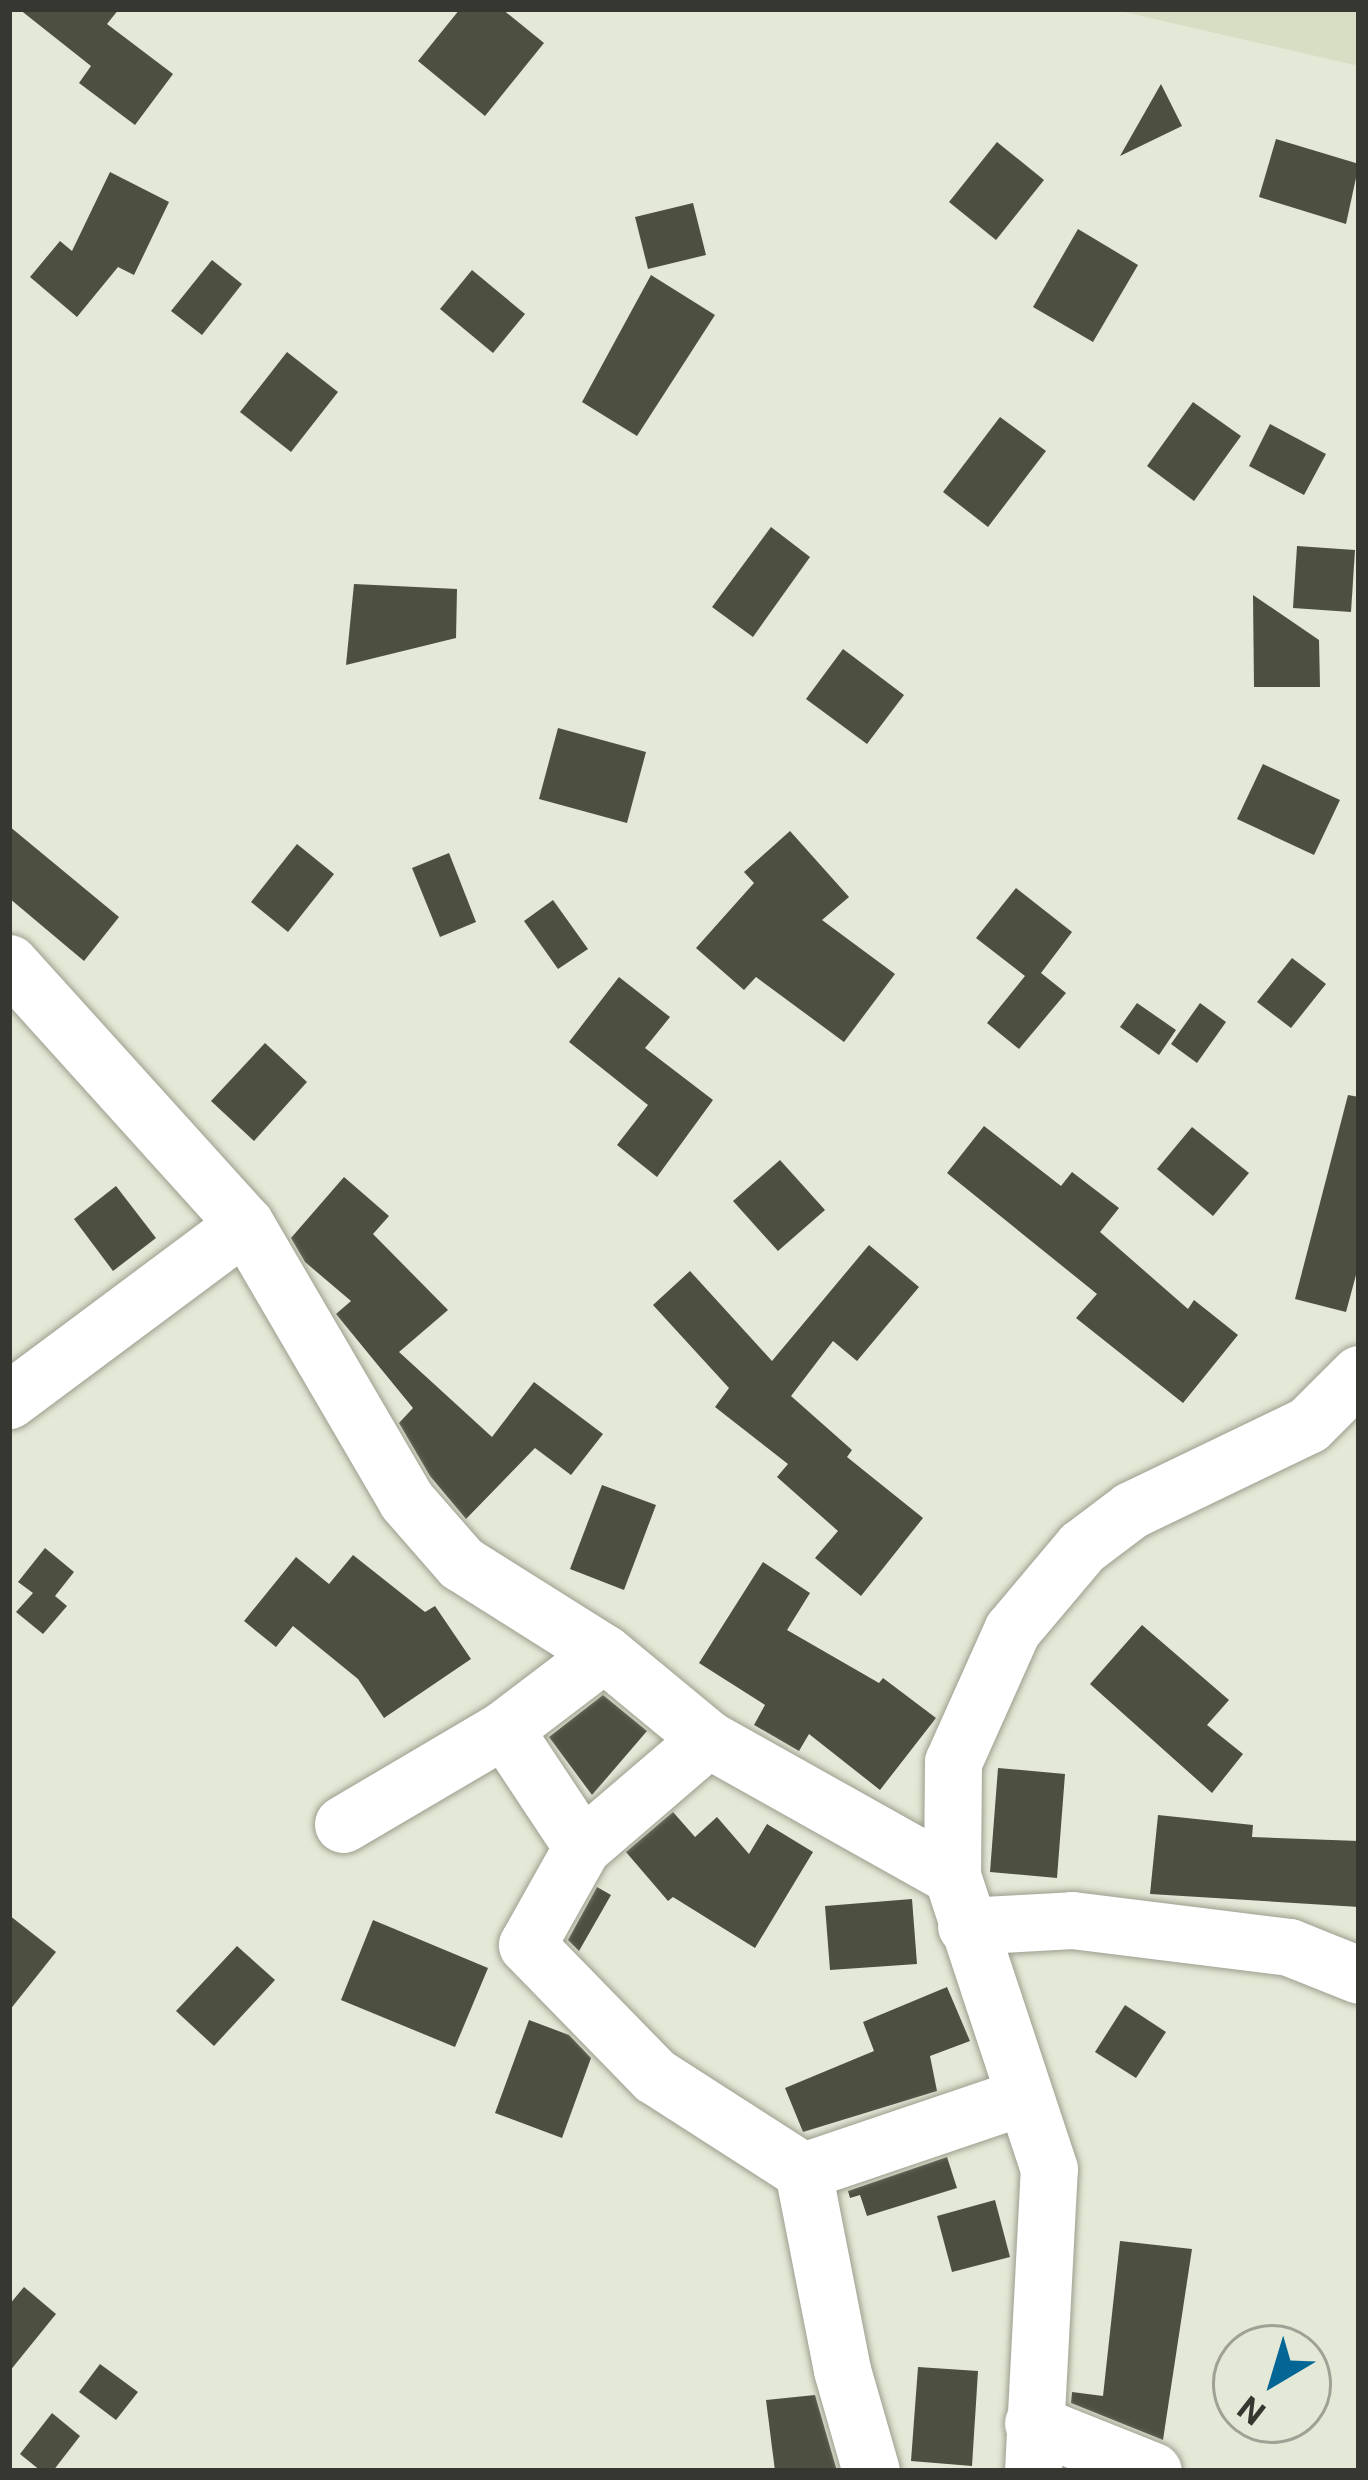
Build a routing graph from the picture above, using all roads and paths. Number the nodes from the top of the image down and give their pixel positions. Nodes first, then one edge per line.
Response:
1 (9, 963) edge
2 (245, 1224) junction
3 (1359, 1374) edge
4 (9, 1400) edge
5 (604, 1653) junction
6 (504, 1729) junction
7 (708, 1739) junction
8 (343, 1824) dead end
9 (582, 1847) junction
10 (959, 1901) junction
11 (1359, 1975) edge
12 (1021, 2097) junction
13 (803, 2171) junction
14 (1033, 2447) edge
15 (871, 2471) edge
16 (1153, 2471) edge

1 - 2 street
2 - 4 street
2 - 5 street
3 - 10 street
5 - 6 street
5 - 7 street
6 - 8 street
6 - 9 street
7 - 9 street
7 - 10 street
9 - 13 street
10 - 11 street
10 - 12 street
12 - 13 street
12 - 14 street
13 - 15 street
14 - 16 street

